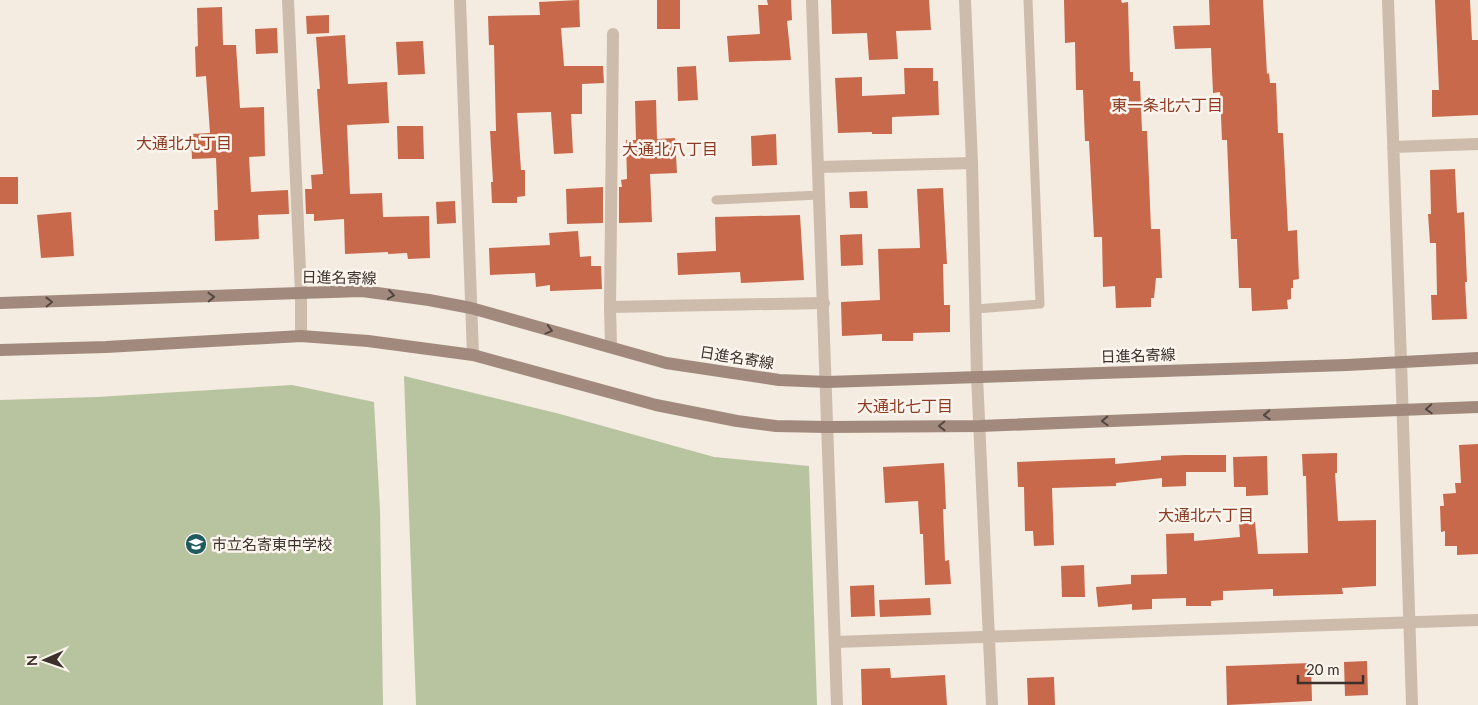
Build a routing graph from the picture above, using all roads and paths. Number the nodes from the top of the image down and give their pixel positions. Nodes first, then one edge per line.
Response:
1 (288, 0) edge
2 (460, 0) edge
3 (812, 0) edge
4 (966, 0) edge
5 (1028, 0) edge
6 (1388, 0) edge
7 (613, 34) dead end
8 (1478, 144) edge
9 (1393, 147) junction
10 (972, 163) junction
11 (818, 167) junction
12 (820, 195) junction
13 (716, 200) dead end
14 (302, 293) junction
15 (0, 303) edge
16 (824, 303) junction
17 (610, 307) junction
18 (471, 308) junction
19 (976, 309) junction
20 (301, 336) junction
21 (611, 346) junction
22 (0, 350) edge
23 (473, 356) junction
24 (1478, 358) edge
25 (1401, 361) junction
26 (977, 376) junction
27 (827, 382) junction
28 (1478, 407) edge
29 (1402, 410) junction
30 (980, 426) junction
31 (827, 427) junction
32 (1478, 620) edge
33 (1409, 622) junction
34 (989, 637) junction
35 (835, 642) junction
36 (837, 705) edge
37 (992, 705) edge
38 (1412, 705) edge

1 - 14 street
2 - 18 street
3 - 11 street
4 - 10 street
5 - 19 lane
6 - 9 street
7 - 17 street
8 - 9 street
9 - 25 street
10 - 11 street
10 - 19 street
11 - 12 street
12 - 13 lane
12 - 16 street
15 -> 14 main road, 日進名寄線
14 -> 18 main road, 日進名寄線
14 - 20 street
16 - 17 street
16 - 27 street
17 - 21 street
18 -> 21 main road, 日進名寄線
18 - 23 street
19 - 26 street
20 - 22 main road
20 - 23 main road
21 - 27 main road, 日進名寄線
23 - 31 main road
24 - 25 main road, 日進名寄線
25 - 26 main road, 日進名寄線
25 - 29 street
26 - 27 main road, 日進名寄線
26 - 30 street
27 - 31 street
28 -> 29 main road
29 -> 30 main road
29 - 33 street
30 -> 31 main road
30 - 34 street
31 - 35 street
32 - 33 street
33 - 34 street
33 - 38 street
34 - 35 street
34 - 37 street
35 - 36 street

